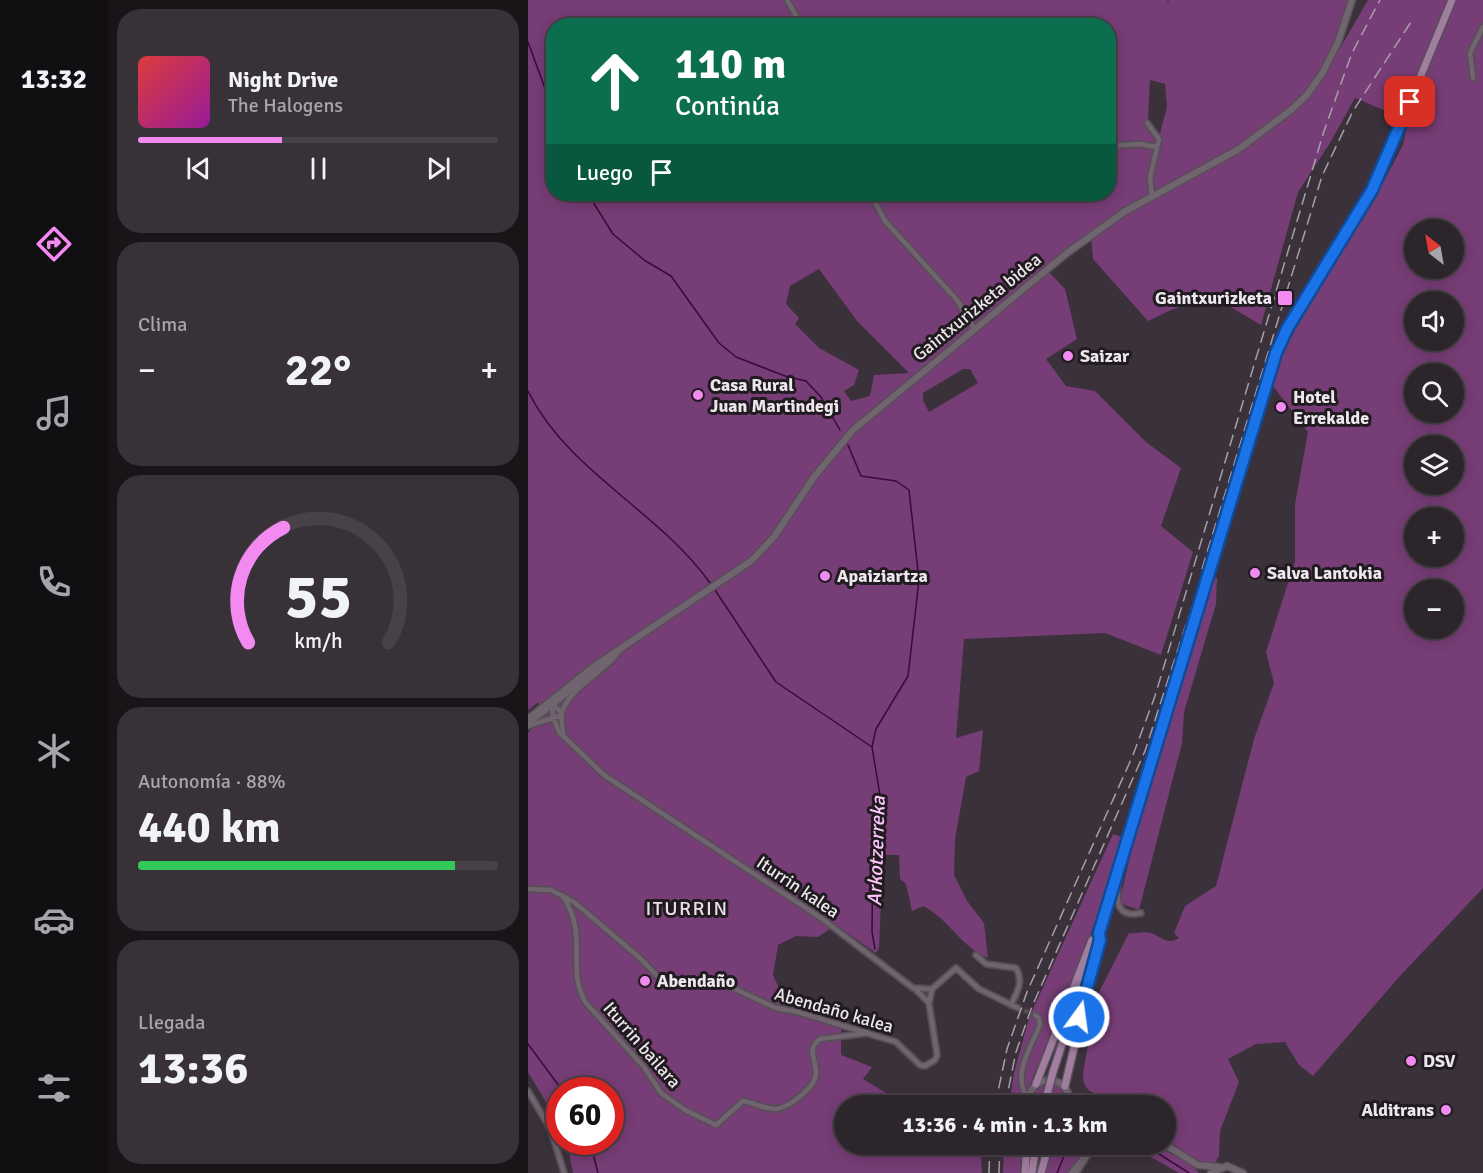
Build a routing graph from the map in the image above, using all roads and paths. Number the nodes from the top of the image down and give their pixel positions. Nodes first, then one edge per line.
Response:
1 (788, 0) edge
2 (1352, 0) edge
3 (1452, 0) edge
4 (798, 18) edge
5 (1483, 27) edge
6 (1473, 78) dead end
7 (1147, 123) dead end
8 (1116, 145) edge
9 (1157, 147) junction
10 (1152, 196) junction
11 (875, 201) edge
12 (975, 330) junction
13 (620, 650) junction
14 (571, 683) junction
15 (552, 704) junction
16 (542, 705) junction
17 (561, 715) junction
18 (553, 717) junction
19 (539, 721) junction
20 (528, 723) edge
21 (559, 732) junction
22 (564, 738) junction
23 (1119, 871) junction
24 (528, 890) edge
25 (562, 895) junction
26 (1141, 913) dead end
27 (1104, 916) junction
28 (1099, 933) junction
29 (976, 955) dead end
30 (664, 983) dead end
31 (731, 987) dead end
32 (932, 988) junction
33 (916, 990) junction
34 (929, 1003) junction
35 (1011, 1005) junction
36 (1018, 1008) tunnel mouth
37 (1035, 1015) dead end
38 (868, 1033) junction
39 (1019, 1080) junction
40 (1035, 1085) junction
41 (1065, 1086) junction
42 (528, 1092) edge
43 (1026, 1095) edge
44 (1030, 1095) edge
45 (1047, 1095) edge
46 (1069, 1095) edge
47 (1176, 1152) edge
48 (1026, 1155) edge
49 (1034, 1155) edge
50 (1046, 1155) edge
51 (1194, 1163) junction
52 (1219, 1167) junction
53 (564, 1173) edge
54 (1025, 1173) edge
55 (1032, 1173) edge
56 (1041, 1173) edge
57 (1074, 1173) edge
58 (1202, 1173) edge
59 (1211, 1173) edge
60 (1243, 1173) edge

1 - 4 street
2 - 10 main road, Gaintxurizketa bidea
3 - 23 main road
5 - 6 street
7 - 9 street
8 - 9 street
9 - 10 street
10 - 12 main road, Gaintxurizketa bidea
11 - 12 street
12 - 13 main road, Gaintxurizketa bidea
13 - 14 main road, Gaintxurizketa bidea
13 - 15 main road, Gaintxurizketa bidea
13 - 17 street
14 - 15 main road, Gaintxurizketa bidea
14 - 16 main road, Gaintxurizketa bidea
15 - 16 main road
15 - 17 street
15 - 18 street, Iturrin kalea
15 - 20 main road, Gaintxurizketa bidea
16 - 20 main road, Gaintxurizketa bidea
17 - 18 street
17 - 22 street
18 - 19 street
18 - 21 street, Iturrin kalea
19 - 20 street
19 - 21 street, Iturrin kalea
21 - 22 street, Iturrin kalea
22 - 33 street, Iturrin kalea
23 - 26 street
23 - 27 main road
24 - 25 street
25 - 30 street
25 - 38 street, Iturrin bailara
27 - 28 main road
27 - 40 main road
28 - 41 main road
28 - 45 main road, bridge
29 - 35 street
31 - 38 street, Abendaño kalea
32 - 33 street
32 - 34 street
32 - 35 street
33 - 34 street, Iturrin kalea
34 - 38 street, Abendaño kalea
35 - 36 street
37 - 39 street
39 - 40 street
39 - 43 street
40 - 41 main road
40 - 44 main road
41 - 46 main road
42 - 53 street
47 - 51 main road
48 - 54 main road
49 - 55 main road
50 - 56 main road
51 - 52 main road
51 - 58 main road
52 - 59 main road
52 - 60 main road
57 - 57 street

